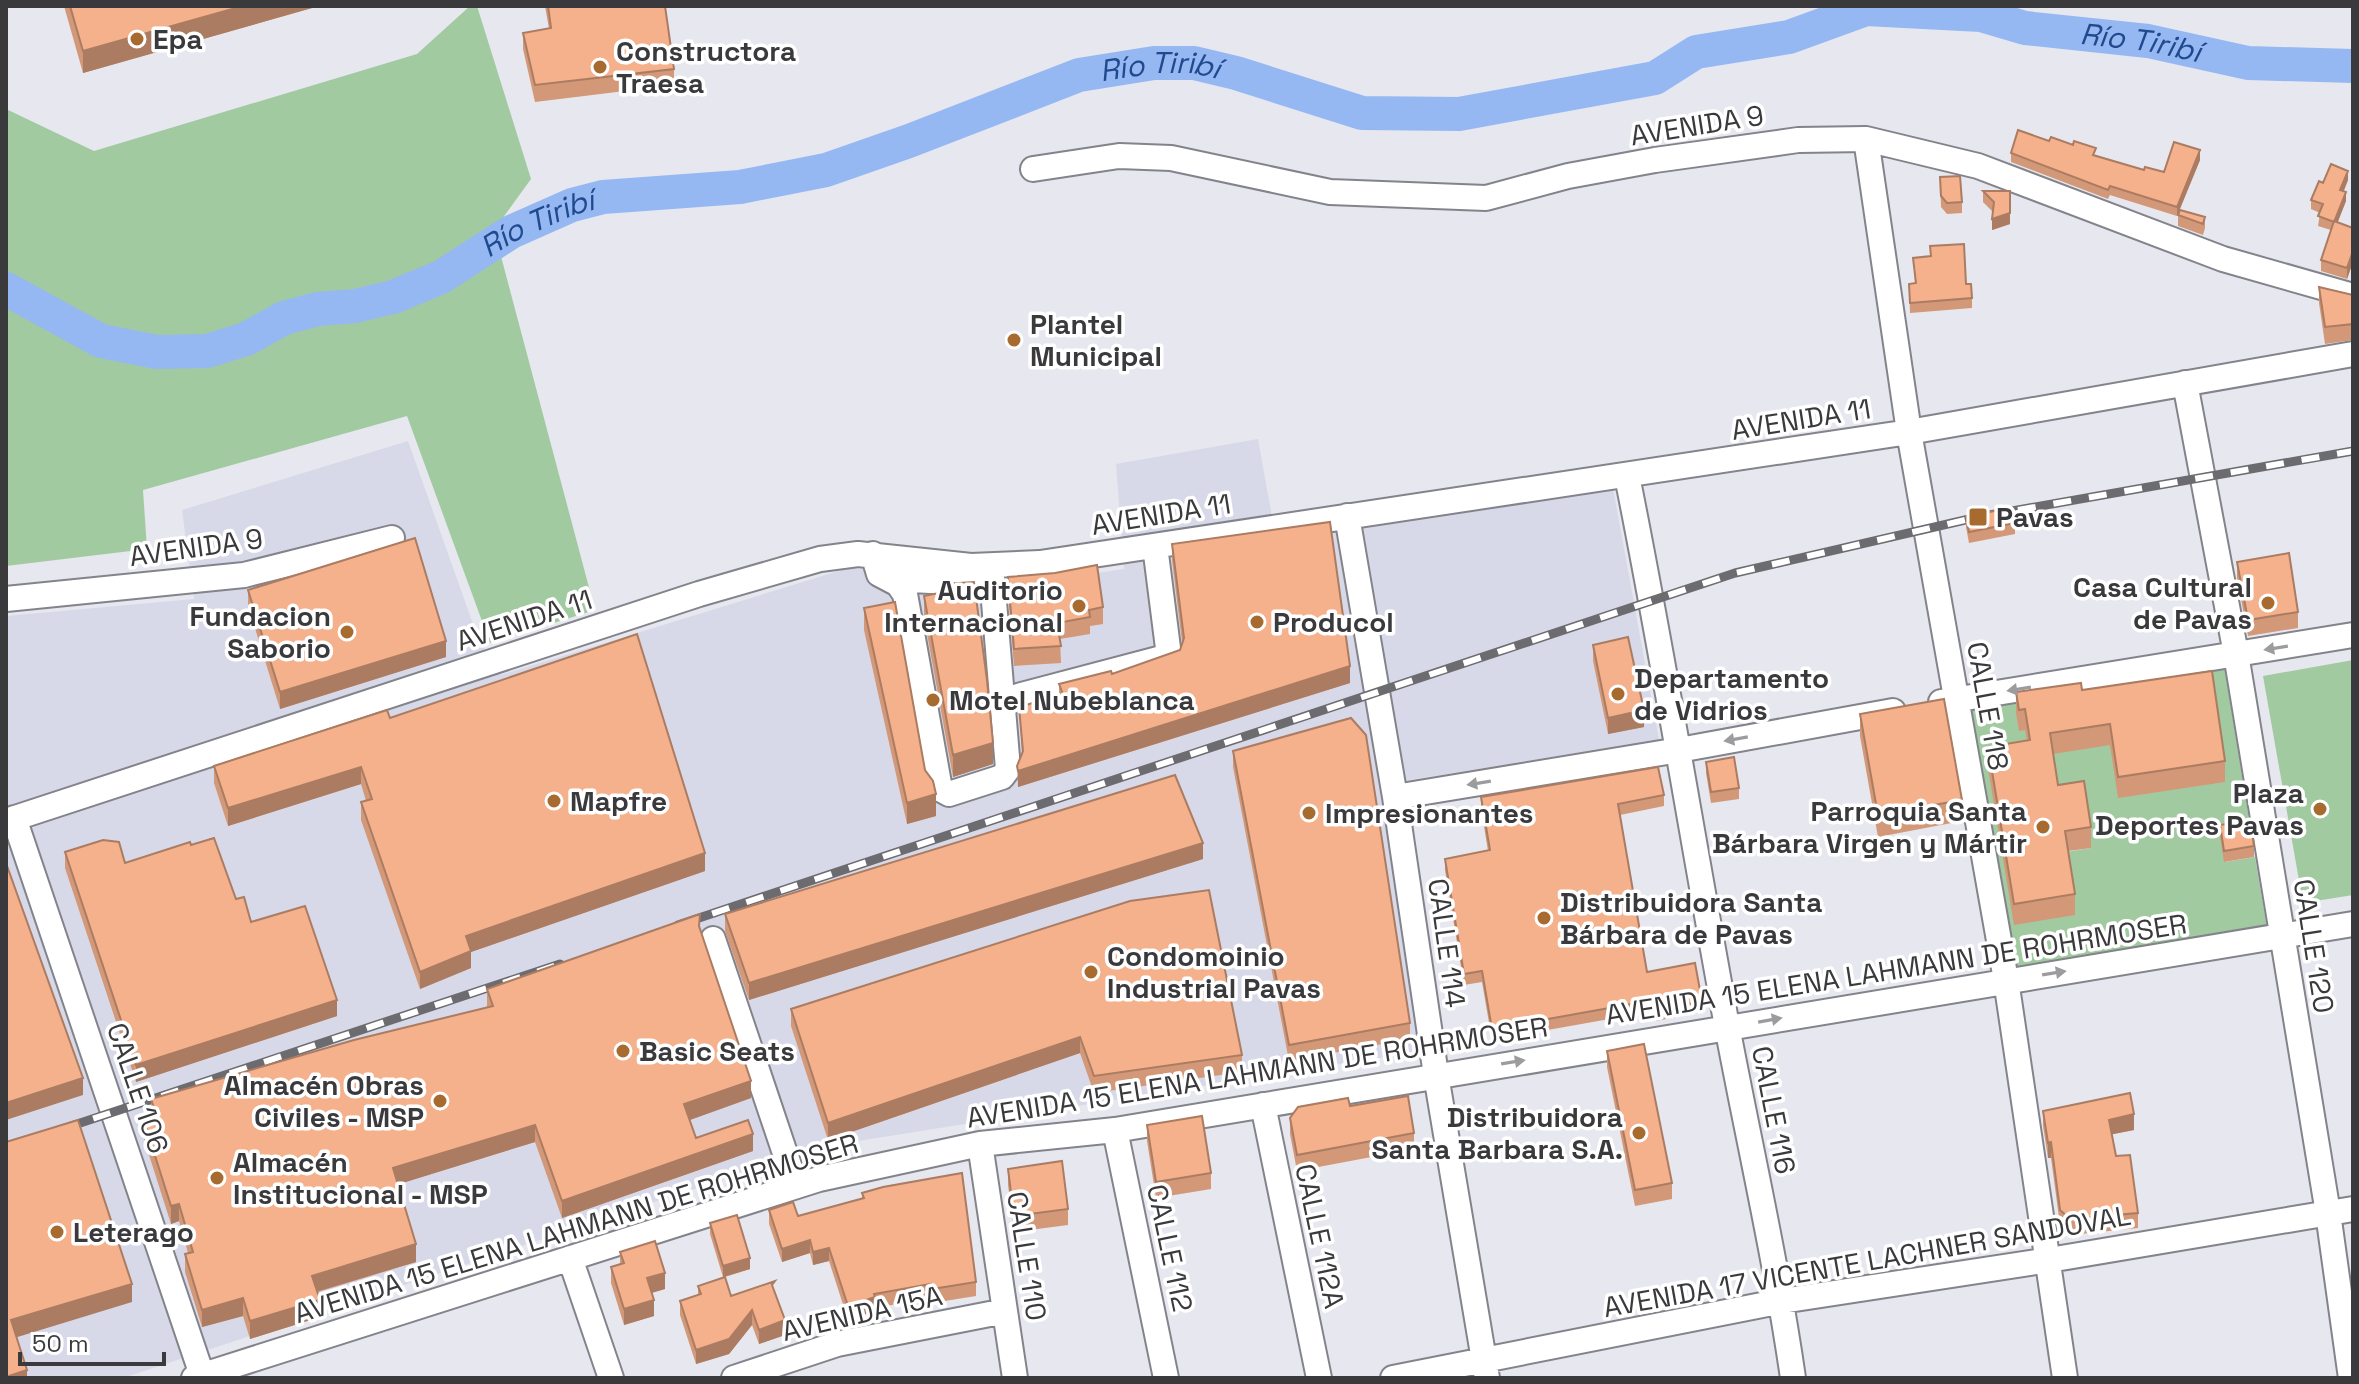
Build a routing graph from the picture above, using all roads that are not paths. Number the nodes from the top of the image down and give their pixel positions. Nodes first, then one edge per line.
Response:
1 (1866, 139) junction
2 (1033, 169) dead end
3 (2353, 296) edge
4 (2353, 354) edge
5 (2185, 383) junction
6 (1909, 432) junction
7 (1627, 476) junction
8 (1347, 516) junction
9 (392, 538) dead end
10 (1155, 546) junction
11 (873, 554) junction
12 (992, 575) junction
13 (891, 579) junction
14 (6, 599) edge
15 (2353, 635) edge
16 (2236, 654) junction
17 (1018, 696) dead end
18 (1957, 699) junction
19 (1679, 750) junction
20 (1395, 797) junction
21 (10, 819) edge
22 (2353, 924) edge
23 (2282, 937) junction
24 (713, 939) dead end
25 (2006, 980) junction
26 (1727, 1027) junction
27 (1436, 1075) junction
28 (1263, 1105) junction
29 (1115, 1130) junction
30 (980, 1144) junction
31 (796, 1186) junction
32 (2353, 1209) edge
33 (2328, 1213) junction
34 (570, 1258) junction
35 (2049, 1260) junction
36 (1782, 1301) junction
37 (1005, 1311) junction
38 (1485, 1369) edge
39 (200, 1377) edge
40 (611, 1378) edge
41 (734, 1378) edge
42 (1015, 1378) edge
43 (1166, 1378) edge
44 (1319, 1378) edge
45 (1393, 1378) edge
46 (1793, 1378) edge
47 (2065, 1378) edge
48 (2351, 1378) edge

1 - 2 street, AVENIDA 9
1 - 3 street, AVENIDA 9
1 - 6 street, CALLE 118
4 - 5 street, AVENIDA 11
5 - 6 street, AVENIDA 11
5 - 16 street, CALLE 120
6 - 7 street, AVENIDA 11
6 - 18 street, CALLE 118
7 - 8 street, AVENIDA 11
7 - 19 street, CALLE 116
8 - 10 street, AVENIDA 11
8 - 20 street, CALLE 114
9 - 14 street, AVENIDA 9
10 - 12 street, AVENIDA 11
10 - 17 street
11 - 12 street, AVENIDA 11
11 - 13 street
11 - 21 street, AVENIDA 11
12 - 13 street
12 - 13 street
15 -> 16 street
16 -> 18 street
16 - 23 street, CALLE 120
18 -> 19 street
18 - 25 street, CALLE 118
19 -> 20 street
19 - 26 street, CALLE 116
20 - 27 street, CALLE 114
21 - 39 street, CALLE 106
22 - 23 street, AVENIDA 15 ELENA LAHMANN DE ROHRMOSER
25 -> 23 street, AVENIDA 15 ELENA LAHMANN DE ROHRMOSER
23 - 33 street, CALLE 120
24 - 31 street
26 -> 25 street, AVENIDA 15 ELENA LAHMANN DE ROHRMOSER
25 - 35 street, CALLE 118
27 -> 26 street, AVENIDA 15 ELENA LAHMANN DE ROHRMOSER
26 - 36 street, CALLE 116
27 - 28 street, AVENIDA 15 ELENA LAHMANN DE ROHRMOSER
27 - 38 street, CALLE 114
28 - 29 street, AVENIDA 15 ELENA LAHMANN DE ROHRMOSER
28 - 44 street, CALLE 112A
29 - 30 street, AVENIDA 15 ELENA LAHMANN DE ROHRMOSER
29 - 43 street, CALLE 112
30 - 31 street, AVENIDA 15 ELENA LAHMANN DE ROHRMOSER
30 - 37 street, CALLE 110
31 - 34 street, AVENIDA 15 ELENA LAHMANN DE ROHRMOSER
32 - 33 street, AVENIDA 17 VICENTE LACHNER SANDOVAL
33 - 35 street, AVENIDA 17 VICENTE LACHNER SANDOVAL
33 - 48 street, CALLE 120
34 - 39 street, AVENIDA 15 ELENA LAHMANN DE ROHRMOSER
34 - 40 street
35 - 36 street, AVENIDA 17 VICENTE LACHNER SANDOVAL
35 - 47 street, CALLE 118
36 - 38 street, AVENIDA 17 VICENTE LACHNER SANDOVAL
36 - 46 street, CALLE 116
37 - 41 street, AVENIDA 15A
37 - 42 street, CALLE 110
38 - 45 street, AVENIDA 17 VICENTE LACHNER SANDOVAL

